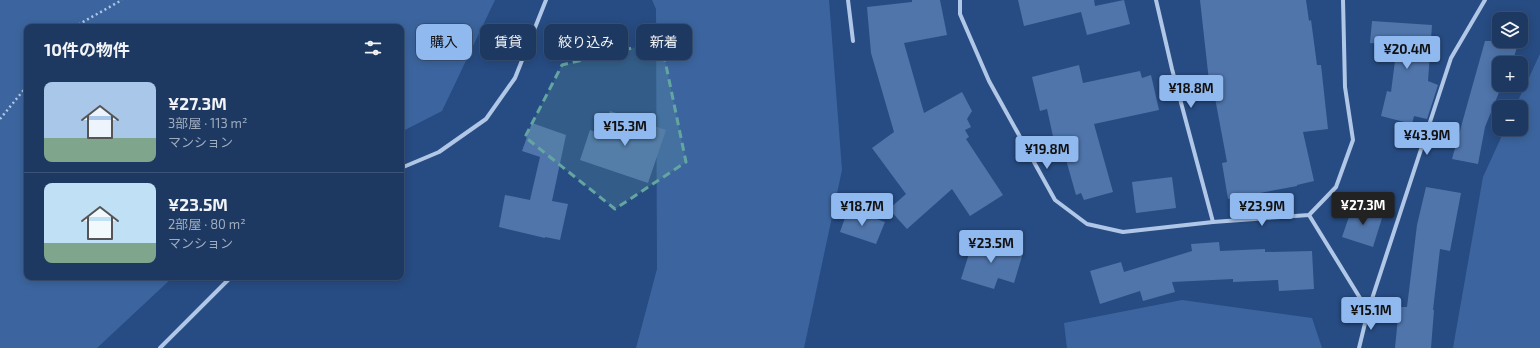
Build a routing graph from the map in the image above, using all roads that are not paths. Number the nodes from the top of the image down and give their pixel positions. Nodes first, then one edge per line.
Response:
1 (546, 0) edge
2 (848, 0) edge
3 (960, 0) edge
4 (1156, 0) edge
5 (1343, 0) edge
6 (1485, 0) edge
7 (853, 41) dead end
8 (404, 167) edge
9 (1309, 215) junction
10 (1214, 222) junction
11 (228, 280) edge
12 (1368, 311) junction
13 (160, 348) edge
14 (1359, 348) edge

1 - 8 street
2 - 7 street
3 - 10 street
4 - 10 street
5 - 9 street
6 - 12 street
9 - 10 street
9 - 12 street
11 - 13 street
12 - 14 street

